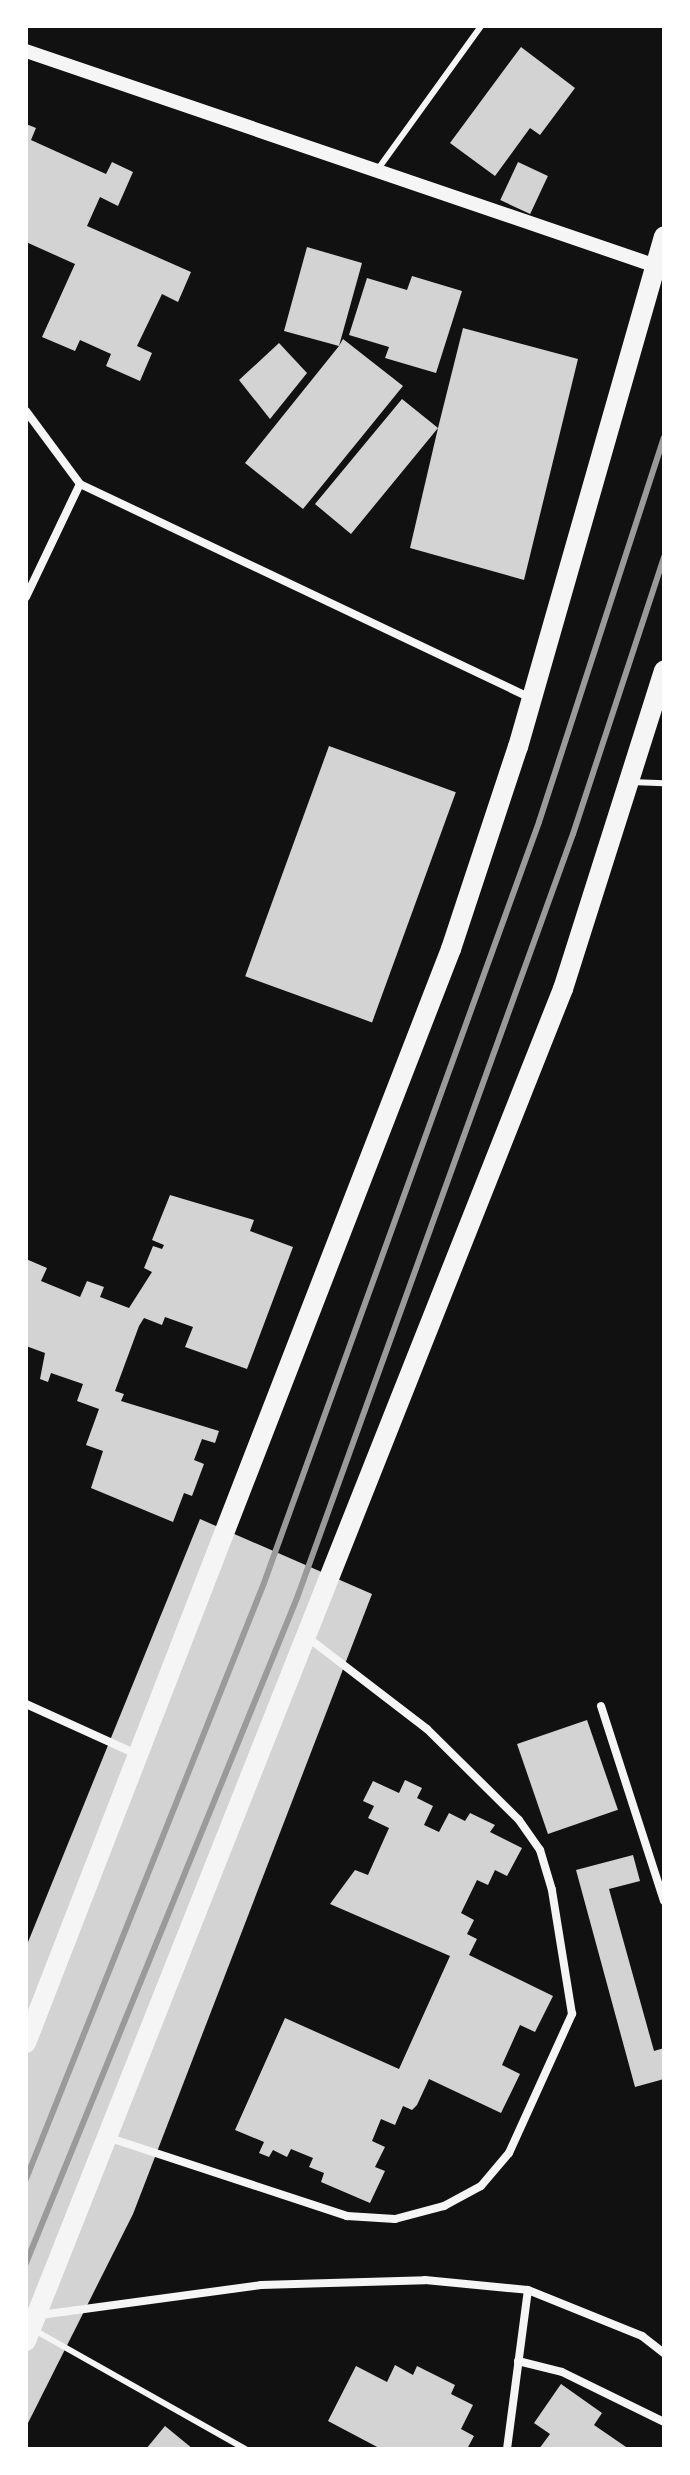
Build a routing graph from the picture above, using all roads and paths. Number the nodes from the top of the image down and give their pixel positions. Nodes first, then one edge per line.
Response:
1 (481, 26) edge
2 (26, 51) edge
3 (377, 170) junction
4 (664, 236) edge
5 (660, 268) edge
6 (26, 411) edge
7 (80, 484) junction
8 (26, 597) edge
9 (664, 671) edge
10 (532, 699) junction
11 (631, 782) junction
12 (664, 783) edge
13 (307, 1637) junction
14 (26, 1704) edge
15 (601, 1706) dead end
16 (136, 1754) junction
17 (664, 1901) edge
18 (26, 2043) edge
19 (110, 2138) junction
20 (528, 2290) junction
21 (33, 2328) edge
22 (664, 2353) edge
23 (518, 2361) junction
24 (664, 2422) edge
25 (245, 2449) edge
26 (507, 2449) edge

1 - 3 lane
2 - 3 street
3 - 5 street
4 - 5 main road
5 - 10 main road
6 - 7 street
7 - 8 street
7 - 10 street
9 - 11 main road
10 - 16 main road
11 - 12 lane
11 - 13 main road
13 - 19 main road
13 - 19 street
14 - 16 street
15 - 17 street
16 - 18 main road
19 - 21 main road
20 - 21 street
20 - 22 street
20 - 23 street
21 - 25 lane
23 - 24 street
23 - 26 street

